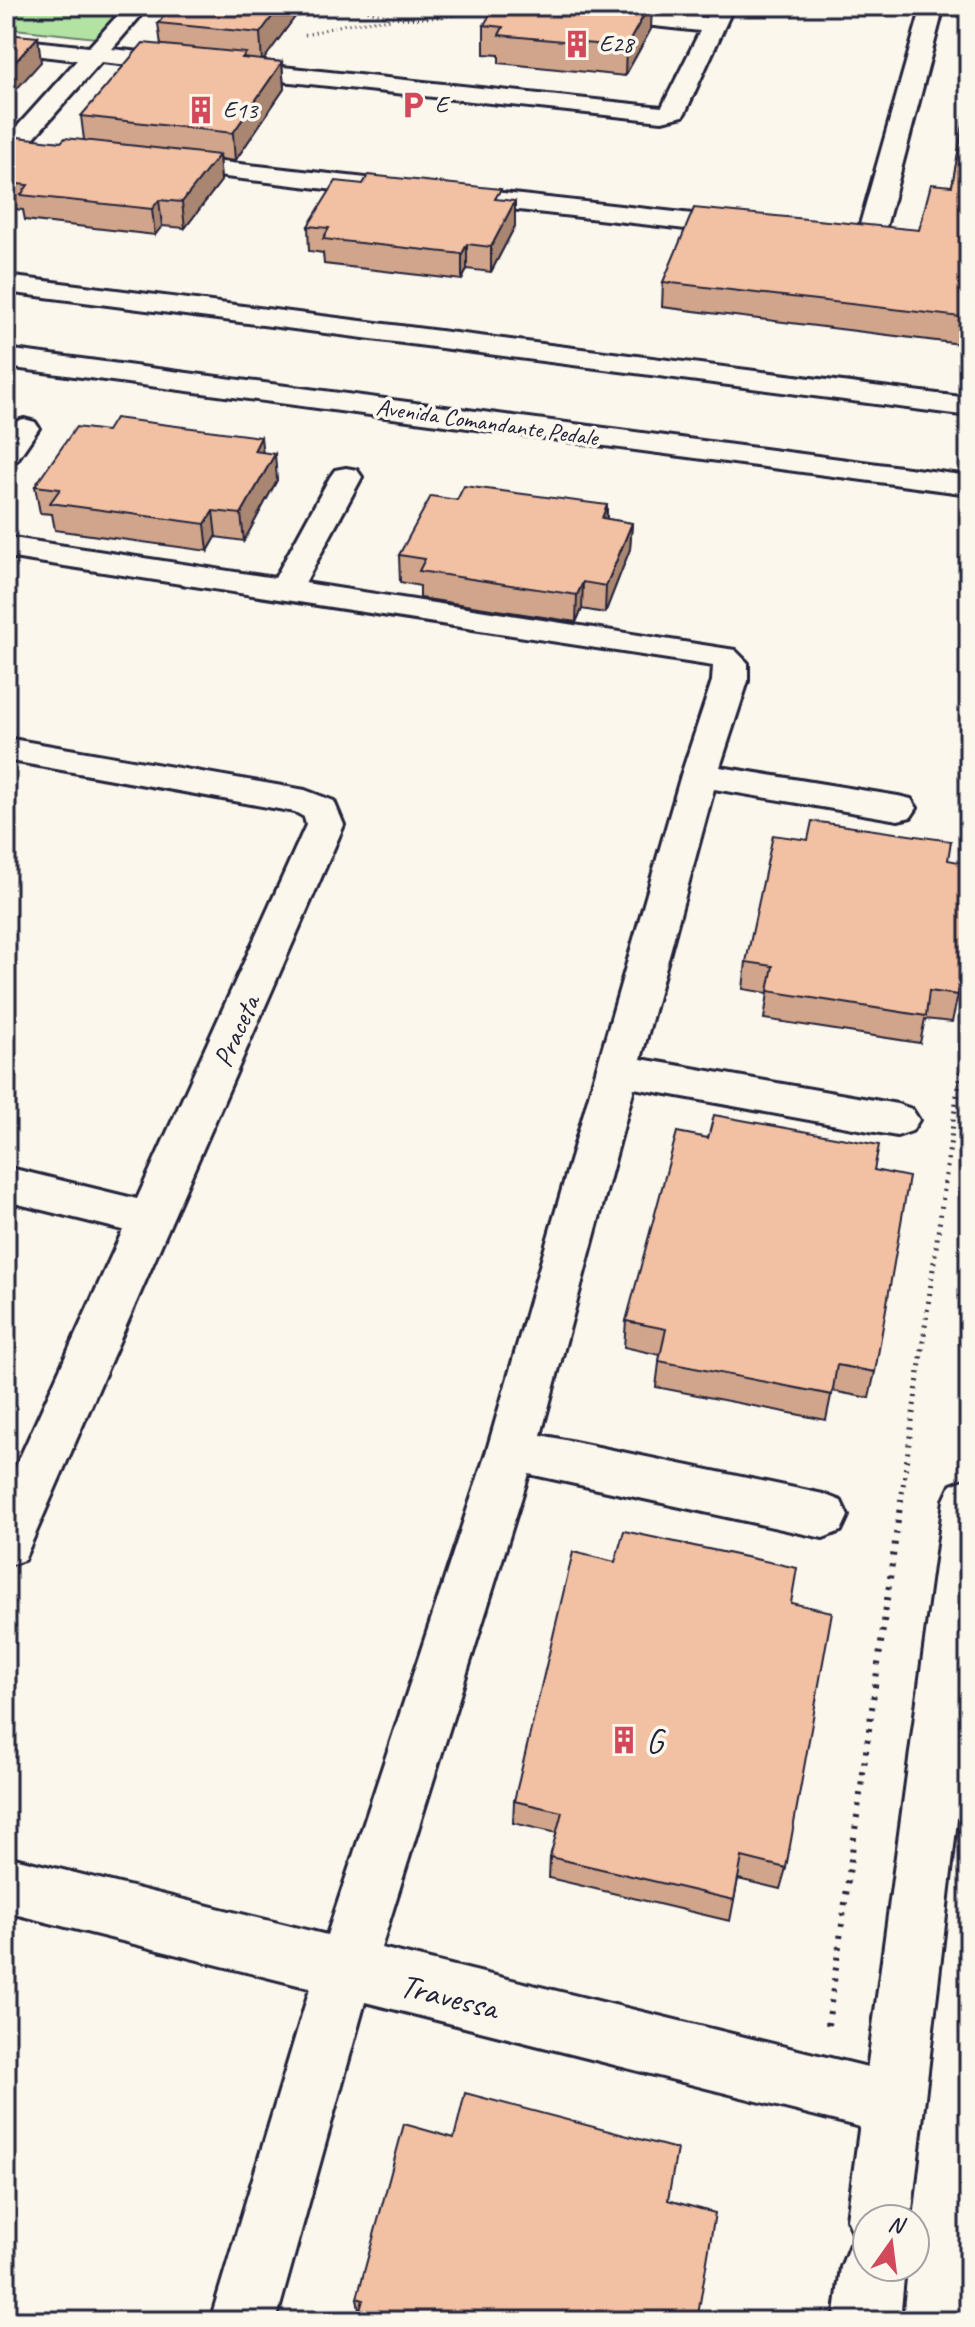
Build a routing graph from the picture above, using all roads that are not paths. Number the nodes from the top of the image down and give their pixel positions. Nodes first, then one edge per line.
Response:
1 (138, 6) edge
2 (933, 6) edge
3 (533, 7) edge
4 (718, 16) edge
5 (6, 45) edge
6 (97, 54) junction
7 (8, 149) edge
8 (43, 150) edge
9 (134, 160) edge
10 (6, 284) edge
11 (6, 358) edge
12 (922, 401) junction
13 (969, 407) edge
14 (969, 414) edge
15 (24, 428) dead end
16 (6, 453) edge
17 (969, 471) edge
18 (901, 476) junction
19 (346, 477) dead end
20 (969, 485) edge
21 (6, 547) edge
22 (286, 588) junction
23 (6, 749) edge
24 (699, 775) junction
25 (898, 808) dead end
26 (618, 1070) junction
27 (897, 1120) dead end
28 (6, 1184) edge
29 (152, 1220) junction
30 (512, 1450) junction
31 (969, 1500) edge
32 (823, 1516) dead end
33 (6, 1544) edge
34 (6, 1884) edge
35 (345, 1970) junction
36 (892, 2104) junction
37 (881, 2203) edge
38 (871, 2283) edge
39 (243, 2321) edge
40 (867, 2321) edge

1 - 6 street
2 - 9 street
3 - 4 street
4 - 6 street
5 - 6 street
6 - 7 street
7 - 8 street
10 - 12 street
11 - 18 street, Avenida Comandante Pedale
12 - 13 street
12 - 14 street
15 - 16 street
17 - 18 street
18 - 20 street, Avenida Comandante Pedale
19 - 22 street
21 - 22 street
22 - 24 street
23 - 29 street, Praceta
24 - 25 street
24 - 26 street
26 - 27 street
26 - 30 street
28 - 29 street
29 - 33 street, Praceta
30 - 32 street
30 - 35 street
31 - 36 street
34 - 35 street, Travessa
35 - 36 street, Travessa
35 - 39 street
36 - 37 street
38 - 40 street

